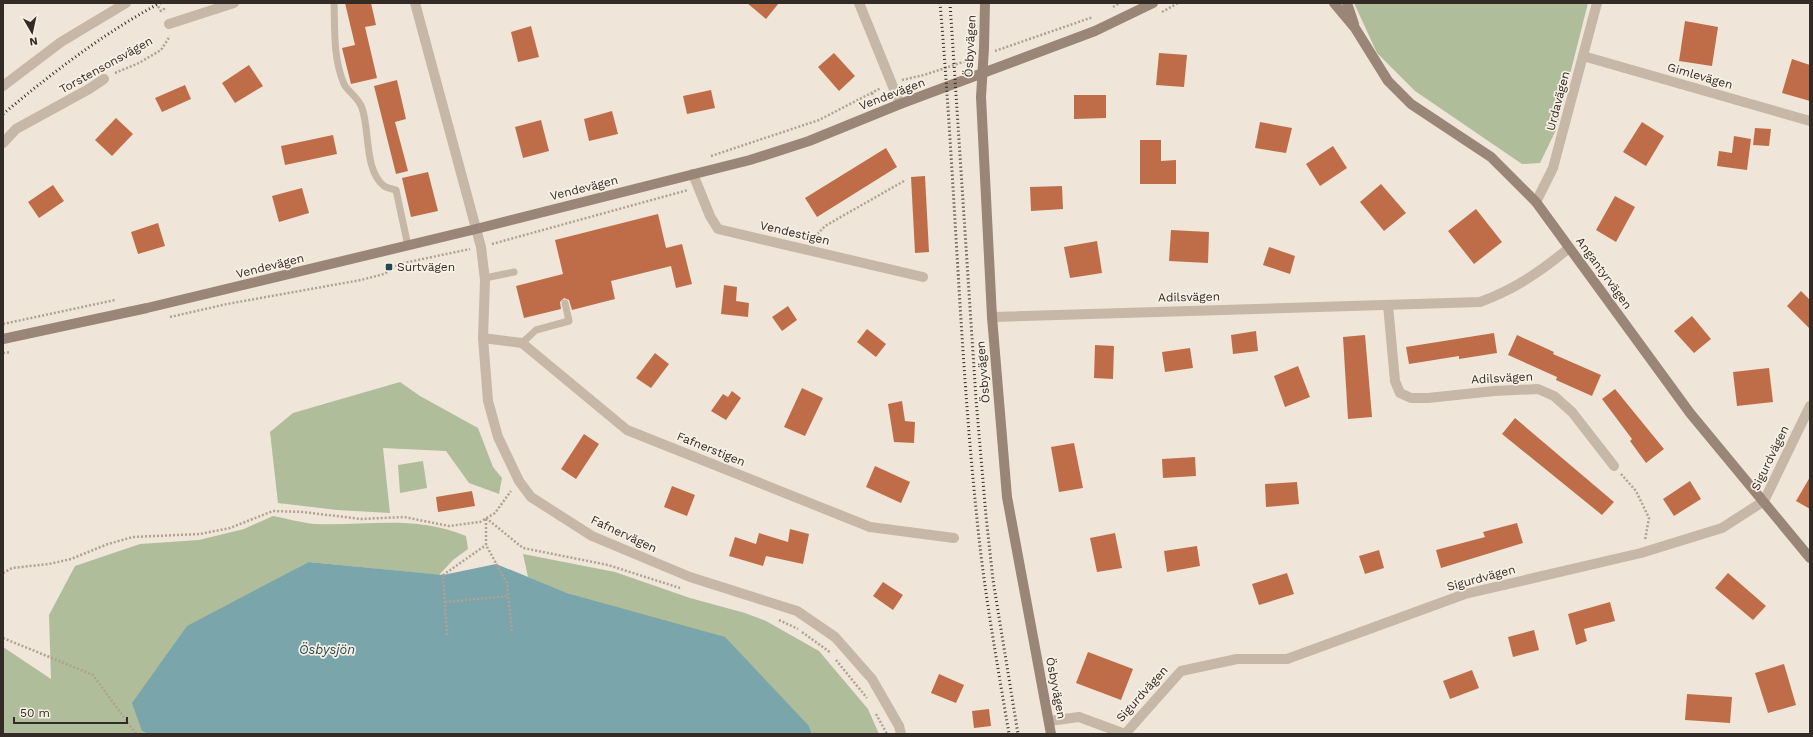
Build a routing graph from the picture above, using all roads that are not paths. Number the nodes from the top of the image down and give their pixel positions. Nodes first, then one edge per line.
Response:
1 (126, 3) edge
2 (234, 3) edge
3 (334, 3) edge
4 (415, 3) edge
5 (859, 3) edge
6 (985, 3) edge
7 (1153, 3) edge
8 (1334, 3) edge
9 (1347, 3) edge
10 (1597, 3) edge
11 (169, 24) road end
12 (1355, 28) junction
13 (1583, 56) junction
14 (104, 79) road end
15 (3, 86) edge
16 (900, 104) junction
17 (1810, 121) edge
18 (3, 143) edge
19 (693, 174) junction
20 (1536, 202) junction
21 (476, 229) junction
22 (408, 246) junction
23 (1569, 248) junction
24 (514, 272) dead end
25 (924, 276) dead end
26 (485, 278) junction
27 (565, 303) dead end
28 (1388, 305) junction
29 (992, 317) junction
30 (483, 338) junction
31 (3, 339) edge
32 (522, 343) junction
33 (1810, 406) edge
34 (1614, 466) road end
35 (1764, 501) junction
36 (954, 538) dead end
37 (1810, 558) edge
38 (1048, 721) junction
39 (901, 734) edge
40 (1051, 734) edge
41 (1125, 734) edge

1 - 15 street
2 - 11 street
3 - 22 lane
4 - 21 street
5 - 16 street
6 - 29 street, Ösbyvägen, bridge
7 - 16 street, Vendevägen
8 - 12 street, Angantyrvägen
9 - 12 street, Angantyrvägen
10 - 13 street, Urdavägen
12 - 20 street, Angantyrvägen
13 - 17 street, Gimlevägen
13 - 20 street, Urdavägen
14 - 18 street, Torstensonsvägen
16 - 19 street, Vendevägen
19 - 21 street, Vendevägen
19 - 25 street, Vendestigen
20 - 23 street, Angantyrvägen
21 - 22 street, Vendevägen
21 - 26 street, Fafnervägen
22 - 31 street, Vendevägen
23 - 28 street, Adilsvägen
23 - 35 street, Angantyrvägen
24 - 26 lane
26 - 30 street, Fafnervägen
27 - 32 lane
28 - 29 street, Adilsvägen
28 - 34 street, Adilsvägen
29 - 38 street, Ösbyvägen
30 - 32 street
30 - 39 street, Fafnervägen
32 - 36 street, Fafnerstigen
33 - 35 street, Sigurdvägen
35 - 37 street, Angantyrvägen
35 - 41 street, Sigurdvägen
38 - 40 street, Ösbyvägen
38 - 41 street

